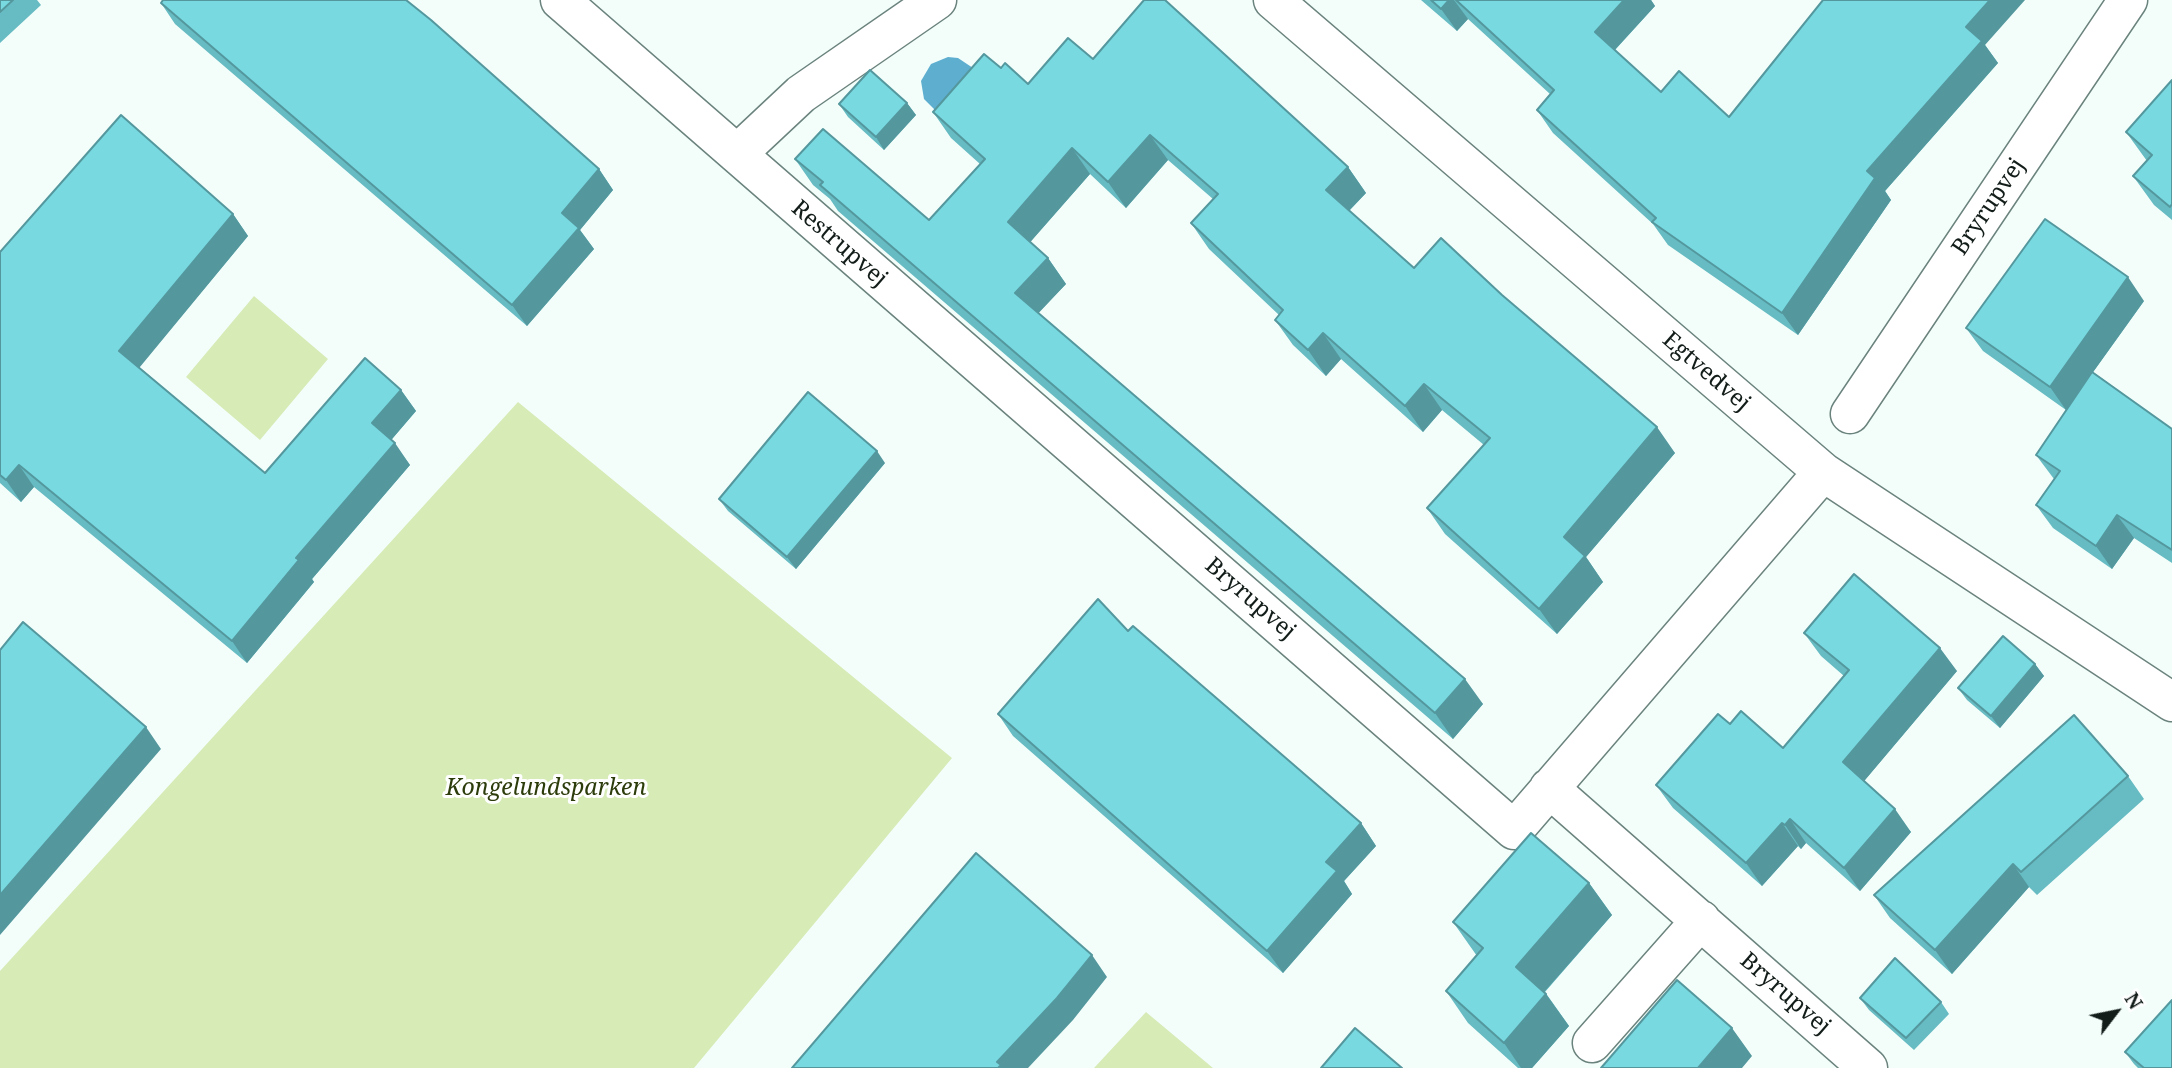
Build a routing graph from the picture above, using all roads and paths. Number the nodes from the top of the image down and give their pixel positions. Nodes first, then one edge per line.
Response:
1 (559, 0) edge
2 (937, 0) edge
3 (1273, 0) edge
4 (2127, 0) edge
5 (737, 154) junction
6 (943, 333) joint
7 (1850, 414) dead end
8 (1823, 472) junction
9 (2172, 702) edge
10 (1549, 788) junction
11 (1701, 920) junction
12 (1592, 1043) dead end
13 (1868, 1068) edge

1 - 5 street, Restrupvej
2 - 5 street
3 - 8 street, Egtvedvej
4 - 7 street, Bryrupvej
5 - 6 street, Restrupvej
6 - 10 street, Bryrupvej
8 - 9 street, Egtvedvej
8 - 10 street, Bryrupvej
10 - 11 street, Bryrupvej
11 - 12 street
11 - 13 street, Bryrupvej

